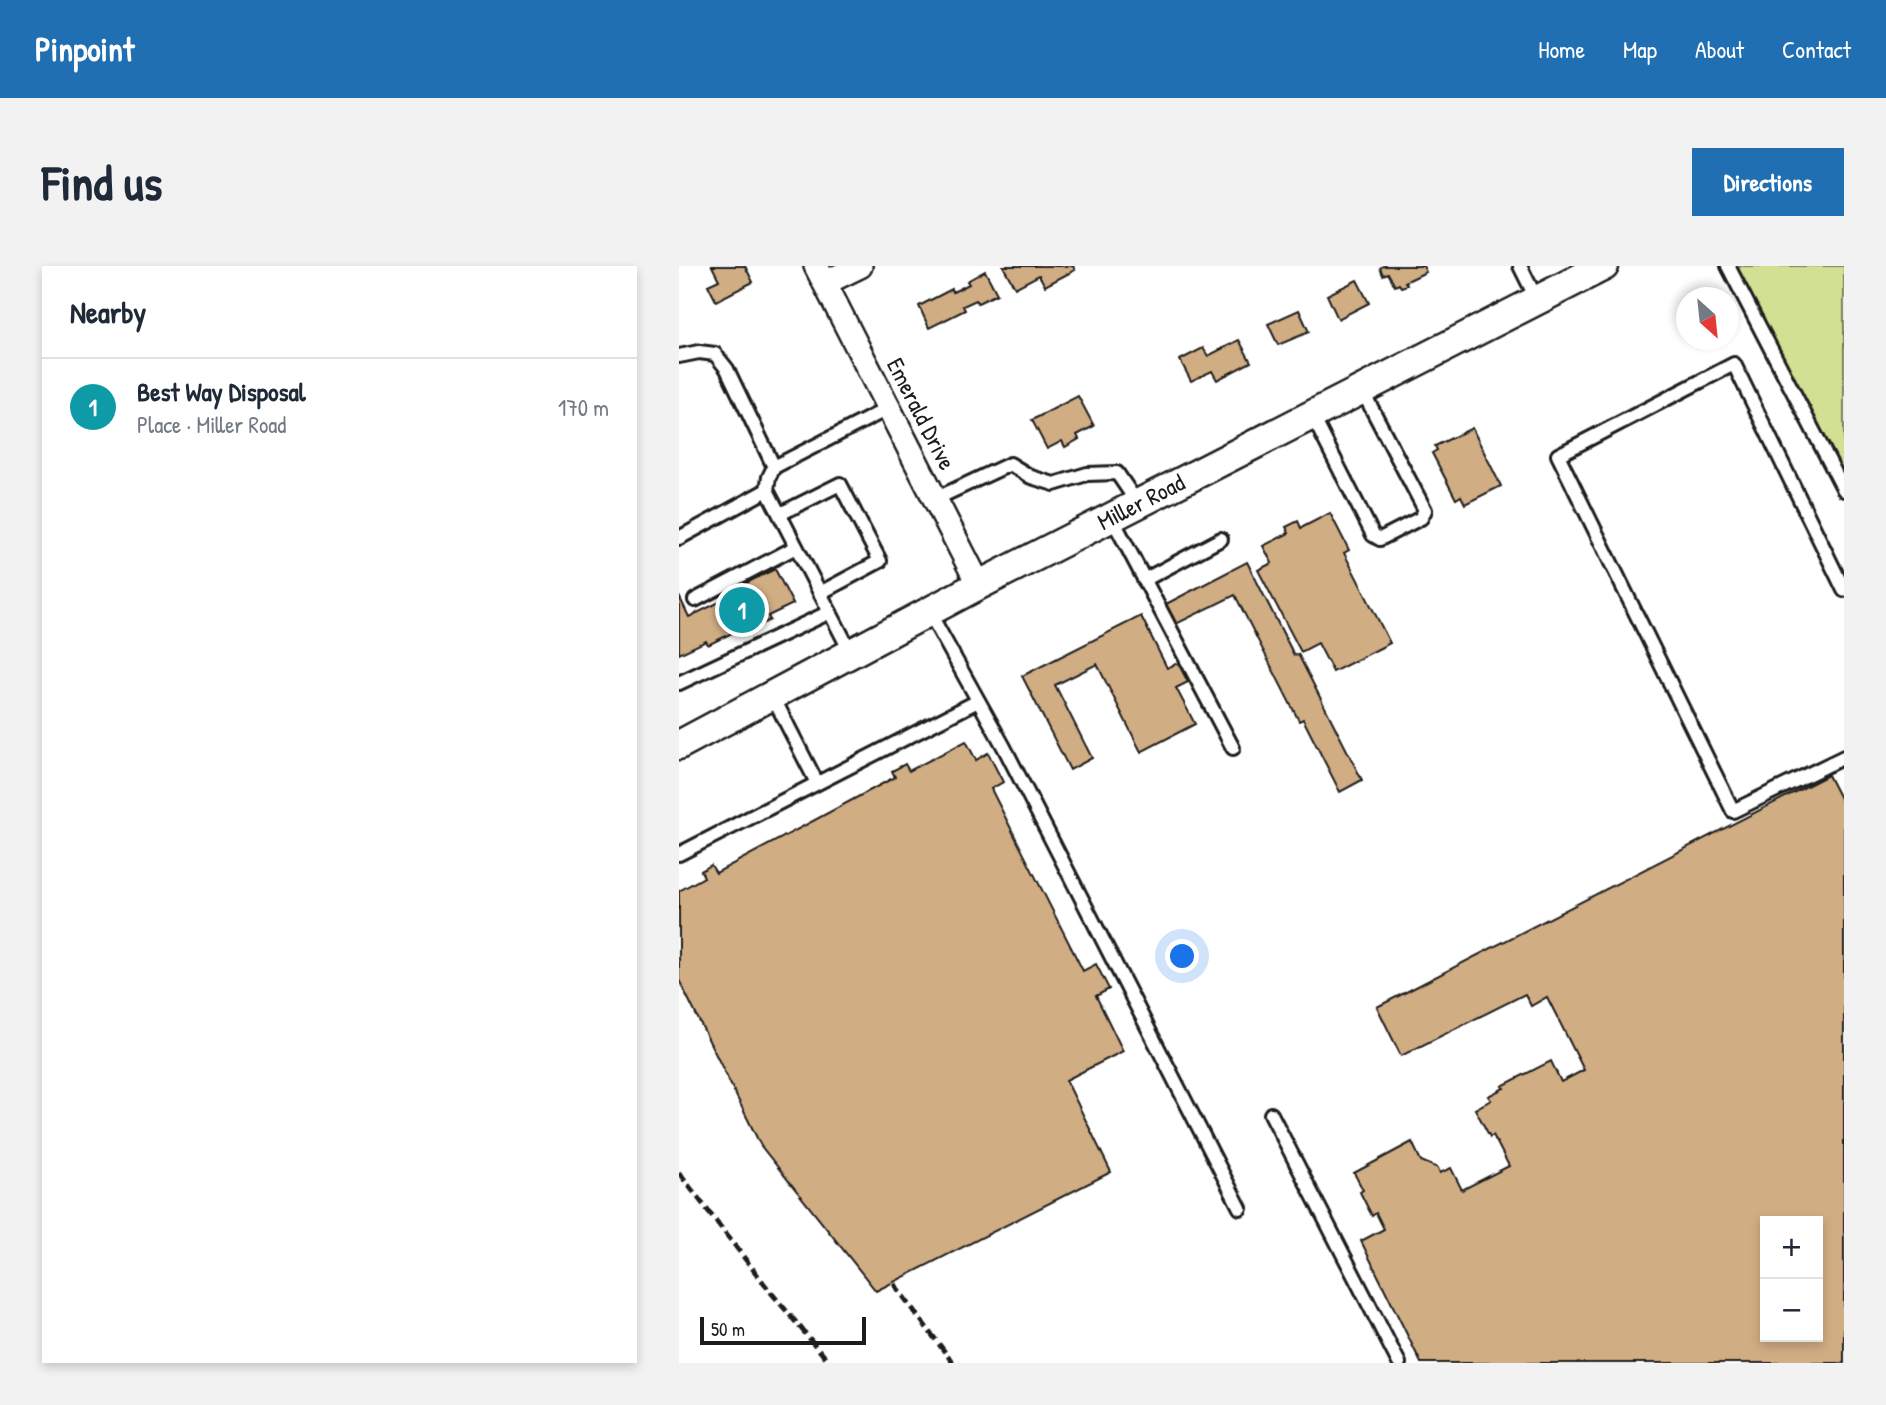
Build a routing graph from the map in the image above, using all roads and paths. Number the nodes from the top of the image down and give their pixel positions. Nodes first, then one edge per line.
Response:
1 (860, 266) edge
2 (1520, 266) edge
3 (1604, 266) edge
4 (1728, 266) edge
5 (821, 275) edge
6 (1537, 300) junction
7 (679, 356) edge
8 (1362, 389) junction
9 (889, 408) junction
10 (1312, 415) junction
11 (774, 467) junction
12 (1844, 489) edge
13 (767, 490) junction
14 (935, 499) junction
15 (1138, 504) junction
16 (780, 514) junction
17 (1112, 517) junction
18 (679, 538) edge
19 (1221, 539) dead end
20 (796, 547) junction
21 (1144, 580) junction
22 (979, 585) junction
23 (1844, 590) edge
24 (820, 593) junction
25 (695, 600) dead end
26 (830, 612) junction
27 (929, 612) junction
28 (851, 653) junction
29 (679, 683) edge
30 (772, 695) junction
31 (978, 701) junction
32 (679, 745) edge
33 (1233, 748) dead end
34 (1844, 757) edge
35 (817, 783) junction
36 (679, 854) edge
37 (1271, 1114) dead end
38 (1240, 1209) dead end
39 (1399, 1363) edge

1 - 5 street
2 - 6 lane
3 - 6 street, Miller Road
4 - 12 lane
5 - 9 street, Emerald Drive
6 - 8 street, Miller Road
7 - 11 lane
8 - 10 street, Miller Road
8 - 10 lane
9 - 11 lane
9 - 14 street, Emerald Drive
10 - 15 street, Miller Road
11 - 13 lane
13 - 16 lane
13 - 18 lane
14 - 15 lane
14 - 22 street, Emerald Drive
15 - 17 street, Miller Road
16 - 20 lane
16 - 24 lane
17 - 21 lane
17 - 22 street, Miller Road
19 - 21 lane
20 - 24 lane
20 - 25 lane
21 - 33 lane
22 - 27 street, Miller Road
23 - 34 lane
24 - 26 lane
26 - 28 lane
26 - 29 lane
27 - 28 street, Miller Road
27 - 31 lane
28 - 30 street, Miller Road
30 - 32 street, Miller Road
30 - 35 lane
31 - 35 lane
31 - 38 lane
35 - 36 lane
37 - 39 lane

